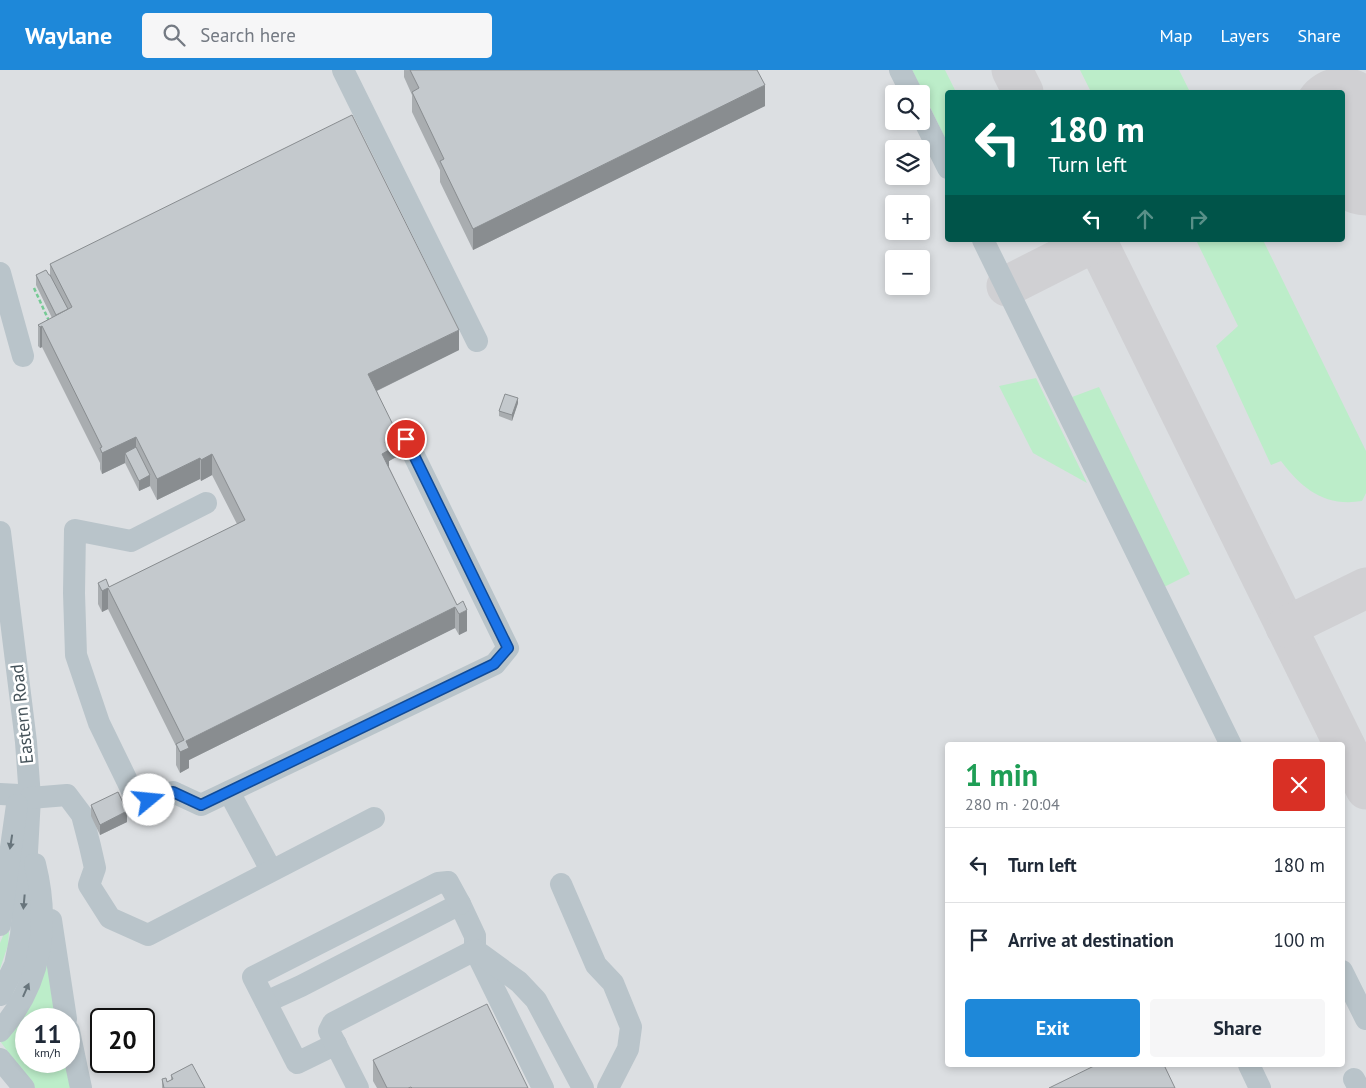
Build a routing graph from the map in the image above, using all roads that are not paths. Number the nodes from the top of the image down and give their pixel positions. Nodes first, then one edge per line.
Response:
1 (344, 70) edge
2 (900, 70) edge
3 (908, 85) edge
4 (929, 130) edge
5 (945, 162) edge
6 (984, 242) edge
7 (0, 273) edge
8 (477, 340) dead end
9 (23, 356) dead end
10 (406, 439) dead end
11 (206, 503) dead end
12 (0, 532) edge
13 (1230, 742) edge
14 (229, 792) junction
15 (16, 795) edge
16 (374, 818) dead end
17 (28, 836) junction
18 (271, 870) junction
19 (560, 884) dead end
20 (41, 888) junction
21 (0, 925) edge
22 (476, 950) junction
23 (1345, 977) edge
24 (0, 995) edge
25 (64, 1008) edge
26 (1366, 1018) edge
27 (0, 1031) edge
28 (336, 1044) junction
29 (0, 1058) edge
30 (1250, 1067) edge
31 (78, 1073) edge
32 (24, 1088) edge
33 (81, 1088) edge
34 (358, 1088) edge
35 (543, 1088) edge
36 (583, 1088) edge
37 (608, 1088) edge
38 (1260, 1088) edge

1 - 8 street
2 - 3 street
4 - 5 street
6 - 13 street
7 - 9 street
10 - 14 street
11 - 14 street
12 - 15 street, Eastern Road
14 - 18 street
15 - 17 street, Eastern Road
15 - 18 street
15 -> 21 street
16 - 18 street
17 - 20 street, Eastern Road
17 -> 24 street, Eastern Road
19 - 37 street
20 - 25 street
27 -> 20 street, Eastern Road
22 - 28 street
22 - 28 street
22 - 35 street
22 - 36 street
23 - 26 street
28 - 34 street
29 - 32 street
30 - 38 street
31 - 33 street

